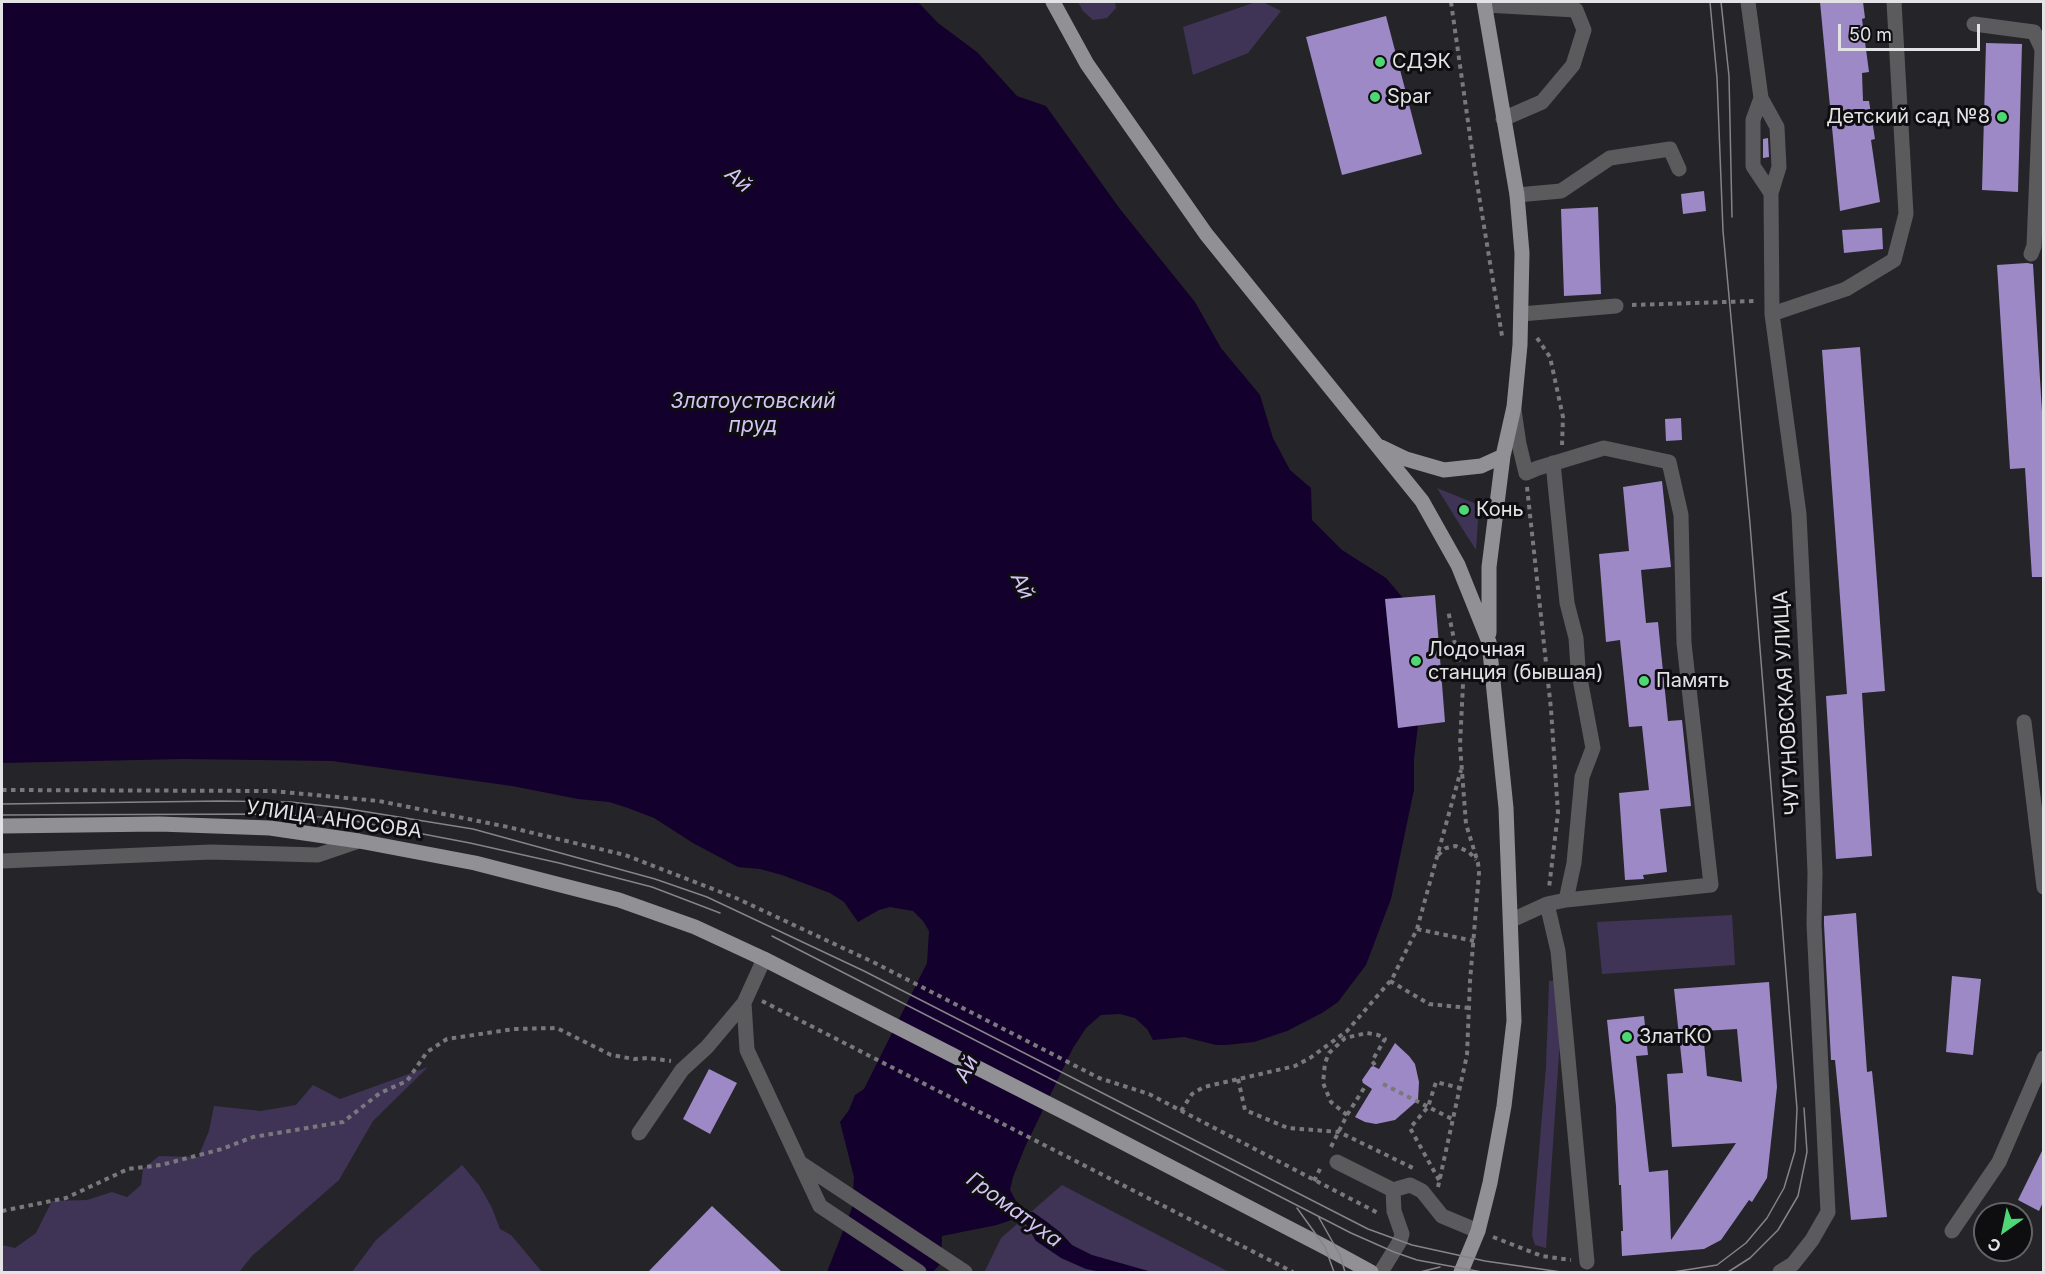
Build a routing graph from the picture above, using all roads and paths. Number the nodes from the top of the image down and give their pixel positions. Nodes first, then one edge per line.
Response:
1 (1053, 2) edge
2 (1451, 2) edge
3 (1748, 2) edge
4 (1894, 2) edge
5 (1484, 3) edge
6 (1974, 24) dead end
7 (1761, 98) junction
8 (1503, 118) junction
9 (1679, 170) dead end
10 (1771, 193) junction
11 (1517, 195) junction
12 (2031, 254) dead end
13 (1616, 306) joint
14 (1772, 307) junction
15 (1521, 314) junction
16 (1498, 316) junction
17 (1502, 339) dead end
18 (1514, 407) junction
19 (1376, 444) junction
20 (1503, 456) junction
21 (1557, 462) junction
22 (1526, 473) junction
23 (1448, 610) dead end
24 (1489, 642) junction
25 (2024, 722) dead end
26 (1462, 766) junction
27 (2, 790) edge
28 (2, 826) edge
29 (359, 841) junction
30 (1437, 856) junction
31 (2, 861) edge
32 (1478, 863) junction
33 (2043, 886) edge
34 (1566, 900) junction
35 (1547, 904) junction
36 (1512, 920) junction
37 (1417, 929) junction
38 (1474, 940) junction
39 (764, 959) junction
40 (1390, 981) junction
41 (746, 999) junction
42 (1469, 1008) junction
43 (2043, 1058) edge
44 (681, 1062) dead end
45 (1377, 1068) dead end
46 (1238, 1079) junction
47 (1383, 1084) dead end
48 (1366, 1085) dead end
49 (1460, 1088) junction
50 (1428, 1107) junction
51 (1181, 1111) junction
52 (1347, 1115) junction
53 (1454, 1120) junction
54 (1339, 1132) junction
55 (639, 1133) dead end
56 (1330, 1158) junction
57 (802, 1164) junction
58 (1419, 1171) dead end
59 (1429, 1176) dead end
60 (1439, 1180) junction
61 (1314, 1181) junction
62 (1393, 1190) junction
63 (1433, 1207) junction
64 (2, 1211) edge
65 (1398, 1223) junction
66 (1478, 1231) junction
67 (1952, 1231) dead end
68 (1587, 1262) joint
69 (1792, 1270) edge
70 (919, 1272) edge
71 (965, 1272) edge
72 (1293, 1272) edge
73 (1371, 1272) edge
74 (1381, 1272) edge
75 (1461, 1272) edge

1 - 19 main road
2 - 16 path
3 - 7 street, ЧУГУНОВСКАЯ УЛИЦА
4 - 14 street
5 - 8 main road
5 - 8 street
6 - 12 street
7 - 10 street, ЧУГУНОВСКАЯ УЛИЦА
7 - 10 street, ЧУГУНОВСКАЯ УЛИЦА
8 - 11 main road
9 - 11 street
10 - 14 street, ЧУГУНОВСКАЯ УЛИЦА
11 - 15 main road
13 - 14 path
13 - 15 street
14 - 69 street, ЧУГУНОВСКАЯ УЛИЦА
15 - 16 path
15 - 18 main road
15 - 21 path
16 - 17 path
18 - 20 main road
18 - 22 street
19 - 20 main road
19 - 24 main road
20 - 24 main road
21 - 22 street
21 - 34 street
21 - 34 street
22 - 35 path
23 - 26 path
24 - 36 main road
25 - 33 street
26 - 30 path
26 - 32 path
27 - 51 path
28 - 29 main road, УЛИЦА АНОСОВА
29 - 31 street
29 - 39 main road, УЛИЦА АНОСОВА
30 - 32 path
30 - 37 path
32 - 38 path
34 - 35 street
35 - 36 street
35 - 68 street
36 - 66 main road
37 - 38 path
37 - 40 path
38 - 42 path
39 - 41 street
39 - 73 main road, УЛИЦА АНОСОВА
40 - 42 path
40 - 46 path
41 - 55 street
41 - 57 street
41 - 72 path
42 - 49 path
43 - 67 street
44 - 64 path
45 - 52 path
46 - 51 path
46 - 54 path
47 - 50 path
48 - 52 path
49 - 50 path
49 - 53 path
50 - 53 path
50 - 60 path
51 - 61 path
52 - 54 path
53 - 60 path
54 - 56 path
54 - 58 path
56 - 61 path
56 - 62 street
57 - 70 street
57 - 71 street
59 - 60 path
60 - 63 path
61 - 65 path
62 - 63 street
62 - 65 street
63 - 66 street
65 - 74 street
66 - 68 path
66 - 75 main road

